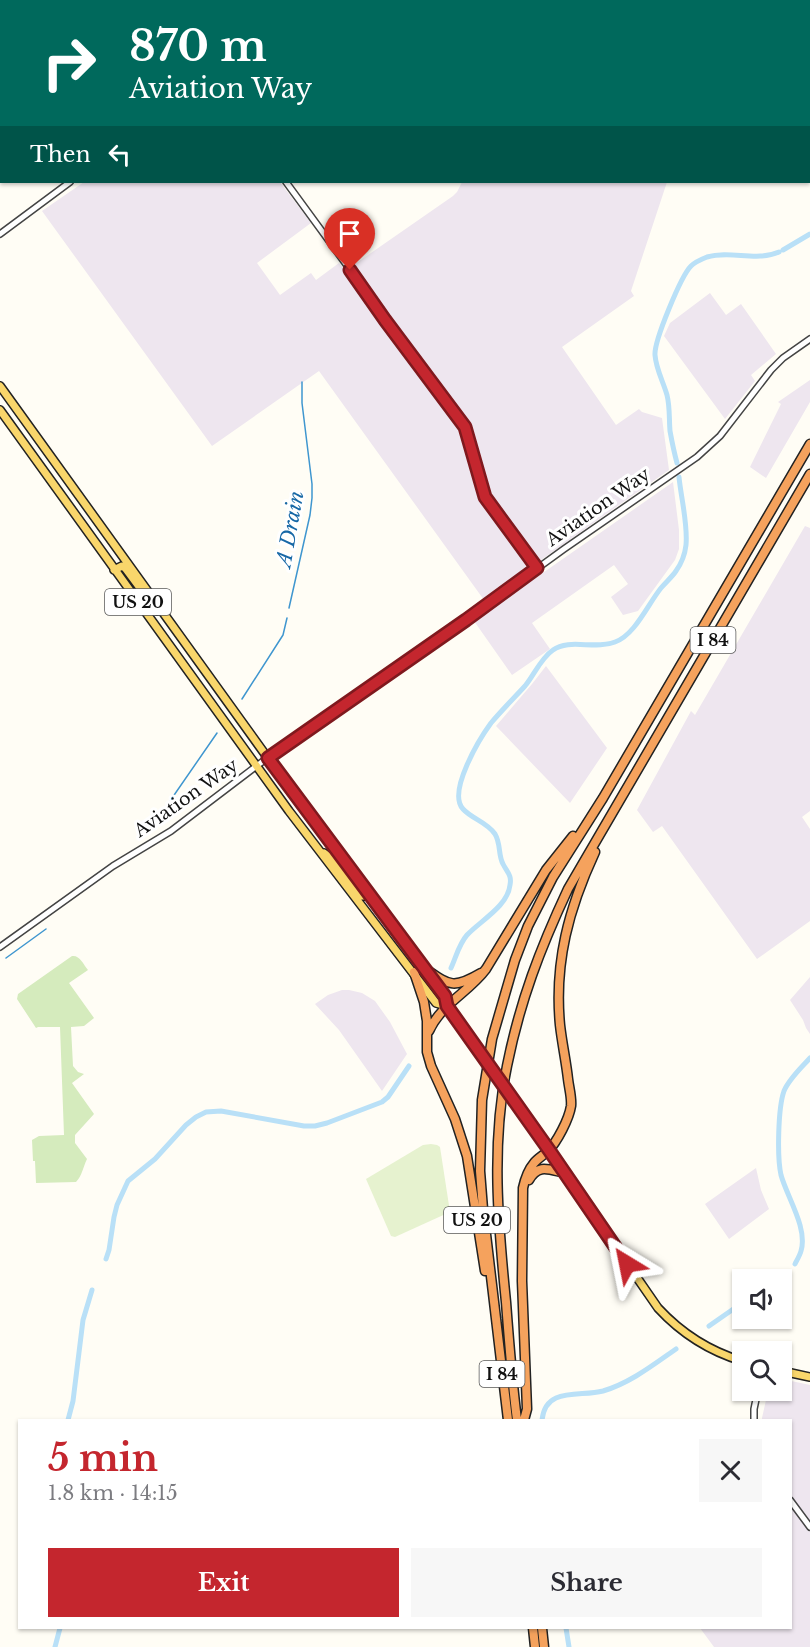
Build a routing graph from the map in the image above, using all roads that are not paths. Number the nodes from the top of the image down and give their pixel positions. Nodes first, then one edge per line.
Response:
1 (69, 183) edge
2 (287, 183) edge
3 (0, 234) edge
4 (810, 339) edge
5 (0, 386) edge
6 (0, 410) edge
7 (810, 444) edge
8 (810, 474) edge
9 (537, 568) junction
10 (114, 570) junction
11 (180, 635) junction
12 (268, 758) junction
13 (257, 766) junction
14 (603, 798) junction
15 (616, 805) junction
16 (315, 846) junction
17 (369, 894) junction
18 (0, 947) edge
19 (423, 967) junction
20 (486, 969) junction
21 (414, 972) junction
22 (447, 1006) junction
23 (428, 1036) junction
24 (549, 1150) junction
25 (565, 1173) junction
26 (523, 1209) junction
27 (497, 1328) junction
28 (732, 1358) edge
29 (792, 1373) edge
30 (810, 1377) edge
31 (756, 1401) edge
32 (508, 1419) edge
33 (517, 1419) edge
34 (524, 1419) edge
35 (754, 1419) edge
36 (792, 1503) edge
37 (810, 1527) edge
38 (533, 1629) edge
39 (542, 1629) edge
40 (535, 1647) edge
41 (544, 1647) edge

1 - 3 street
2 - 9 street
4 - 9 street, Aviation Way
5 - 11 main road, US 20
6 - 10 main road, US 20
7 - 14 highway, I 84
8 - 15 highway, I 84
9 - 12 street, Aviation Way
10 - 11 main road
10 - 13 main road, US 20
11 - 12 main road, US 20
12 - 13 street, Aviation Way
12 - 17 main road, US 20
13 - 16 main road, US 20
13 - 18 street, Aviation Way
14 - 20 highway
14 - 27 highway, I 84
15 - 24 highway
15 - 33 highway, I 84
16 - 17 main road
16 - 21 main road, US 20
17 - 19 main road, US 20
19 - 20 highway
19 - 22 main road, US 20
20 - 22 highway
21 - 22 main road, US 20
21 - 23 highway, US 20
22 - 23 highway
22 - 24 main road, US 20, bridge
23 - 27 highway, US 20
24 - 25 main road
24 - 26 highway, US 20
25 - 26 highway
25 - 28 main road
26 - 34 highway, US 20
27 - 32 highway, I 84
29 - 30 main road
31 - 35 street
36 - 37 street
38 - 40 highway
39 - 41 highway

